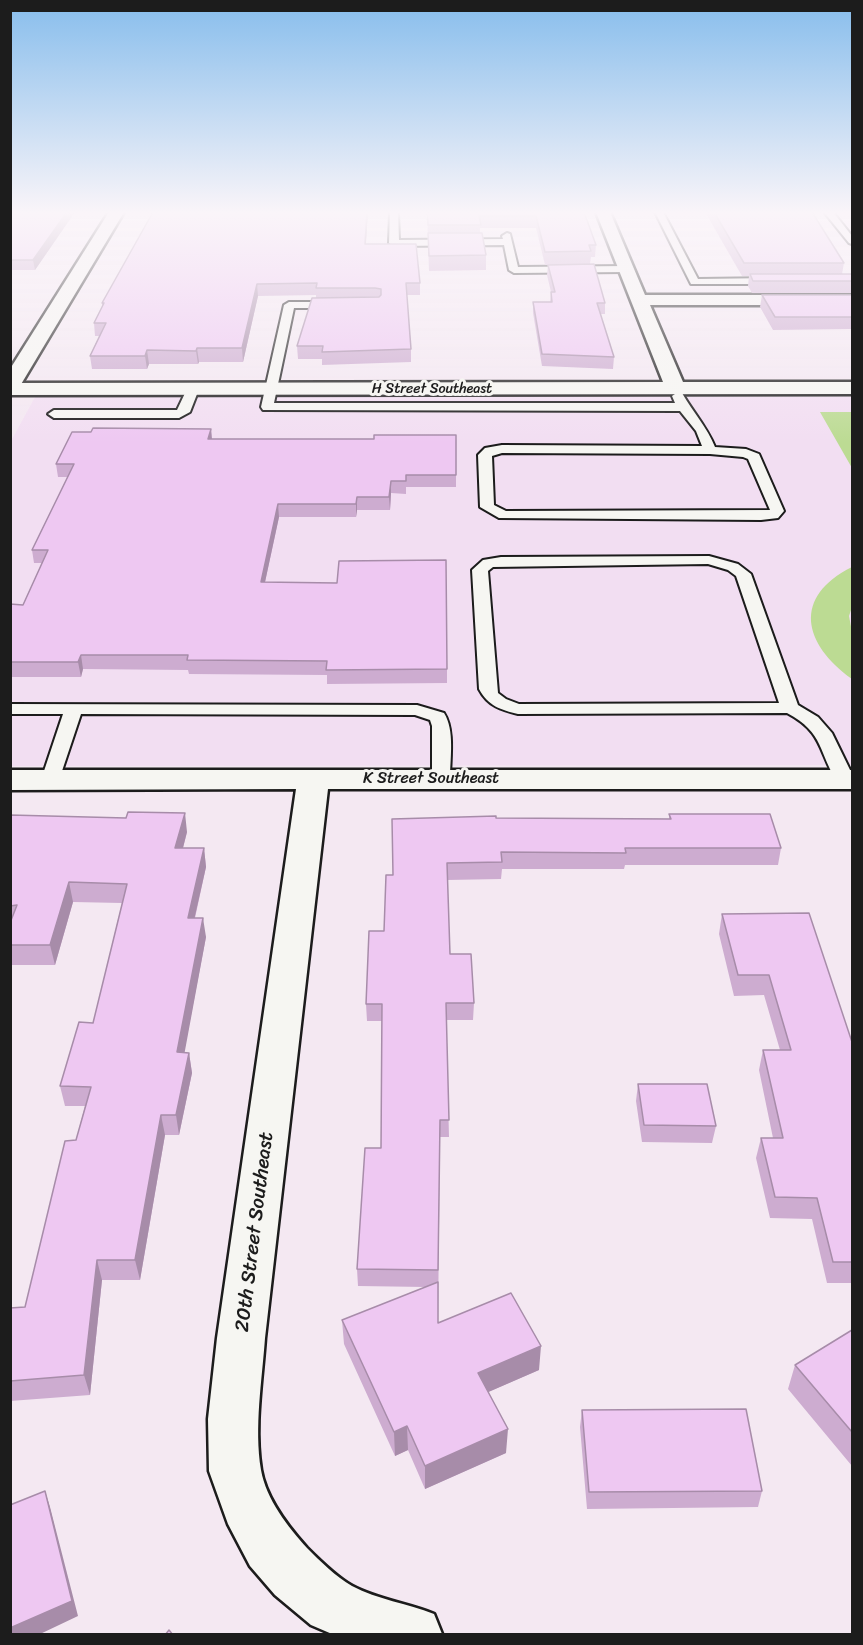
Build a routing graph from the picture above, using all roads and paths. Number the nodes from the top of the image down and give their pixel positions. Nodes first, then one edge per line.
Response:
1 (70, 289) edge
2 (635, 289) edge
3 (640, 300) junction
4 (852, 300) edge
5 (343, 305) edge
6 (10, 388) edge
7 (675, 388) junction
8 (852, 388) edge
9 (193, 389) junction
10 (269, 389) junction
11 (683, 407) junction
12 (54, 414) dead end
13 (710, 450) junction
14 (790, 708) junction
15 (10, 709) edge
16 (74, 710) junction
17 (313, 779) junction
18 (441, 779) junction
19 (10, 780) edge
20 (50, 780) junction
21 (850, 786) edge
22 (394, 1630) edge

1 - 6 street
2 - 3 street
3 - 4 street
3 - 7 street
5 - 10 lane
6 - 9 street, H Street Southeast
7 - 8 street, H Street Southeast
7 - 10 street, H Street Southeast
7 - 11 lane
9 - 10 street, H Street Southeast
9 - 12 lane
10 - 11 lane
11 - 13 lane
13 - 13 lane
14 - 14 lane
14 - 21 lane
15 - 16 lane
16 - 18 lane
16 - 20 lane
17 - 18 street, K Street Southeast
17 - 20 street, K Street Southeast
17 - 22 street, 20th Street Southeast
18 - 21 street, K Street Southeast
19 - 20 street, K Street Southeast

